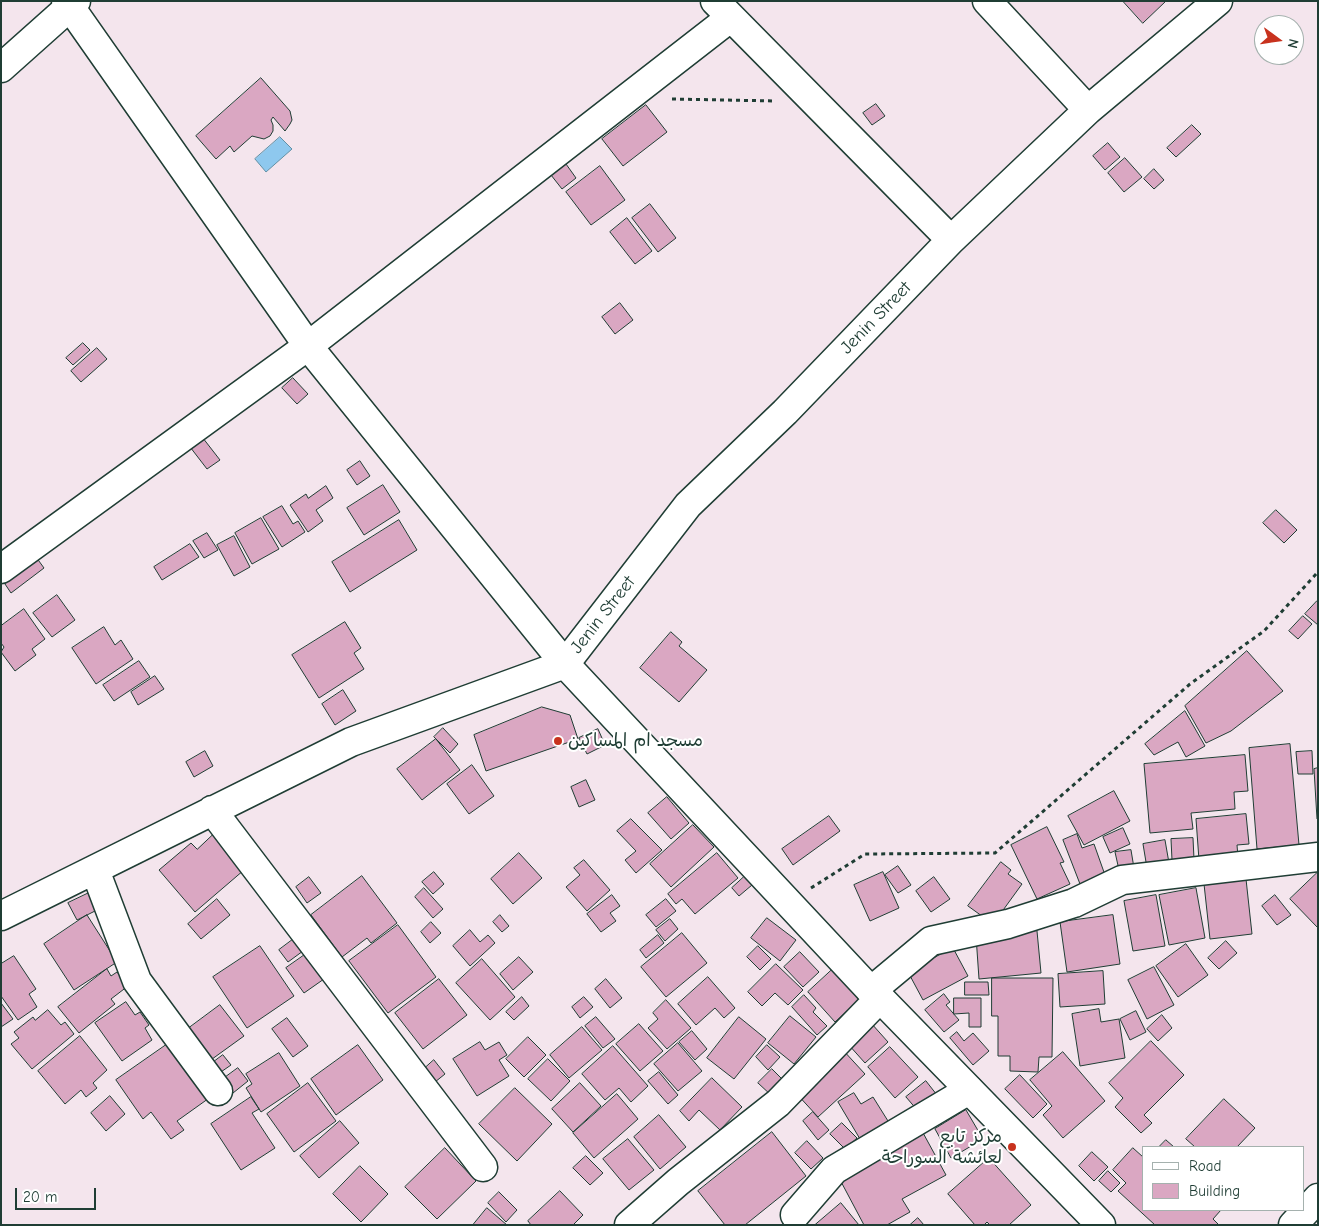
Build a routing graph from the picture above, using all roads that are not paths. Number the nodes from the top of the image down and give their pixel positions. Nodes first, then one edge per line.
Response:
1 (987, 1) edge
2 (1218, 1) edge
3 (71, 3) edge
4 (722, 10) edge
5 (1, 68) edge
6 (1088, 110) junction
7 (951, 240) junction
8 (308, 346) junction
9 (1, 569) edge
10 (565, 664) junction
11 (212, 810) junction
12 (1318, 857) edge
13 (95, 870) junction
14 (1, 916) edge
15 (875, 994) junction
16 (969, 1090) junction
17 (218, 1091) dead end
18 (483, 1167) dead end
19 (1318, 1198) edge
20 (794, 1215) dead end
21 (1089, 1221) edge
22 (629, 1225) edge
23 (1293, 1225) edge

1 - 6 street
2 - 6 street, Jenin Street
3 - 5 street
3 - 8 street
4 - 7 street
4 - 8 street
6 - 7 street, Jenin Street
7 - 10 street, Jenin Street
8 - 9 street
8 - 10 street
10 - 11 street
10 - 15 street
11 - 13 street
11 - 18 street
12 - 15 street
13 - 14 street
13 - 17 street
15 - 16 street
15 - 22 street
16 - 20 street
16 - 21 street
19 - 23 street

